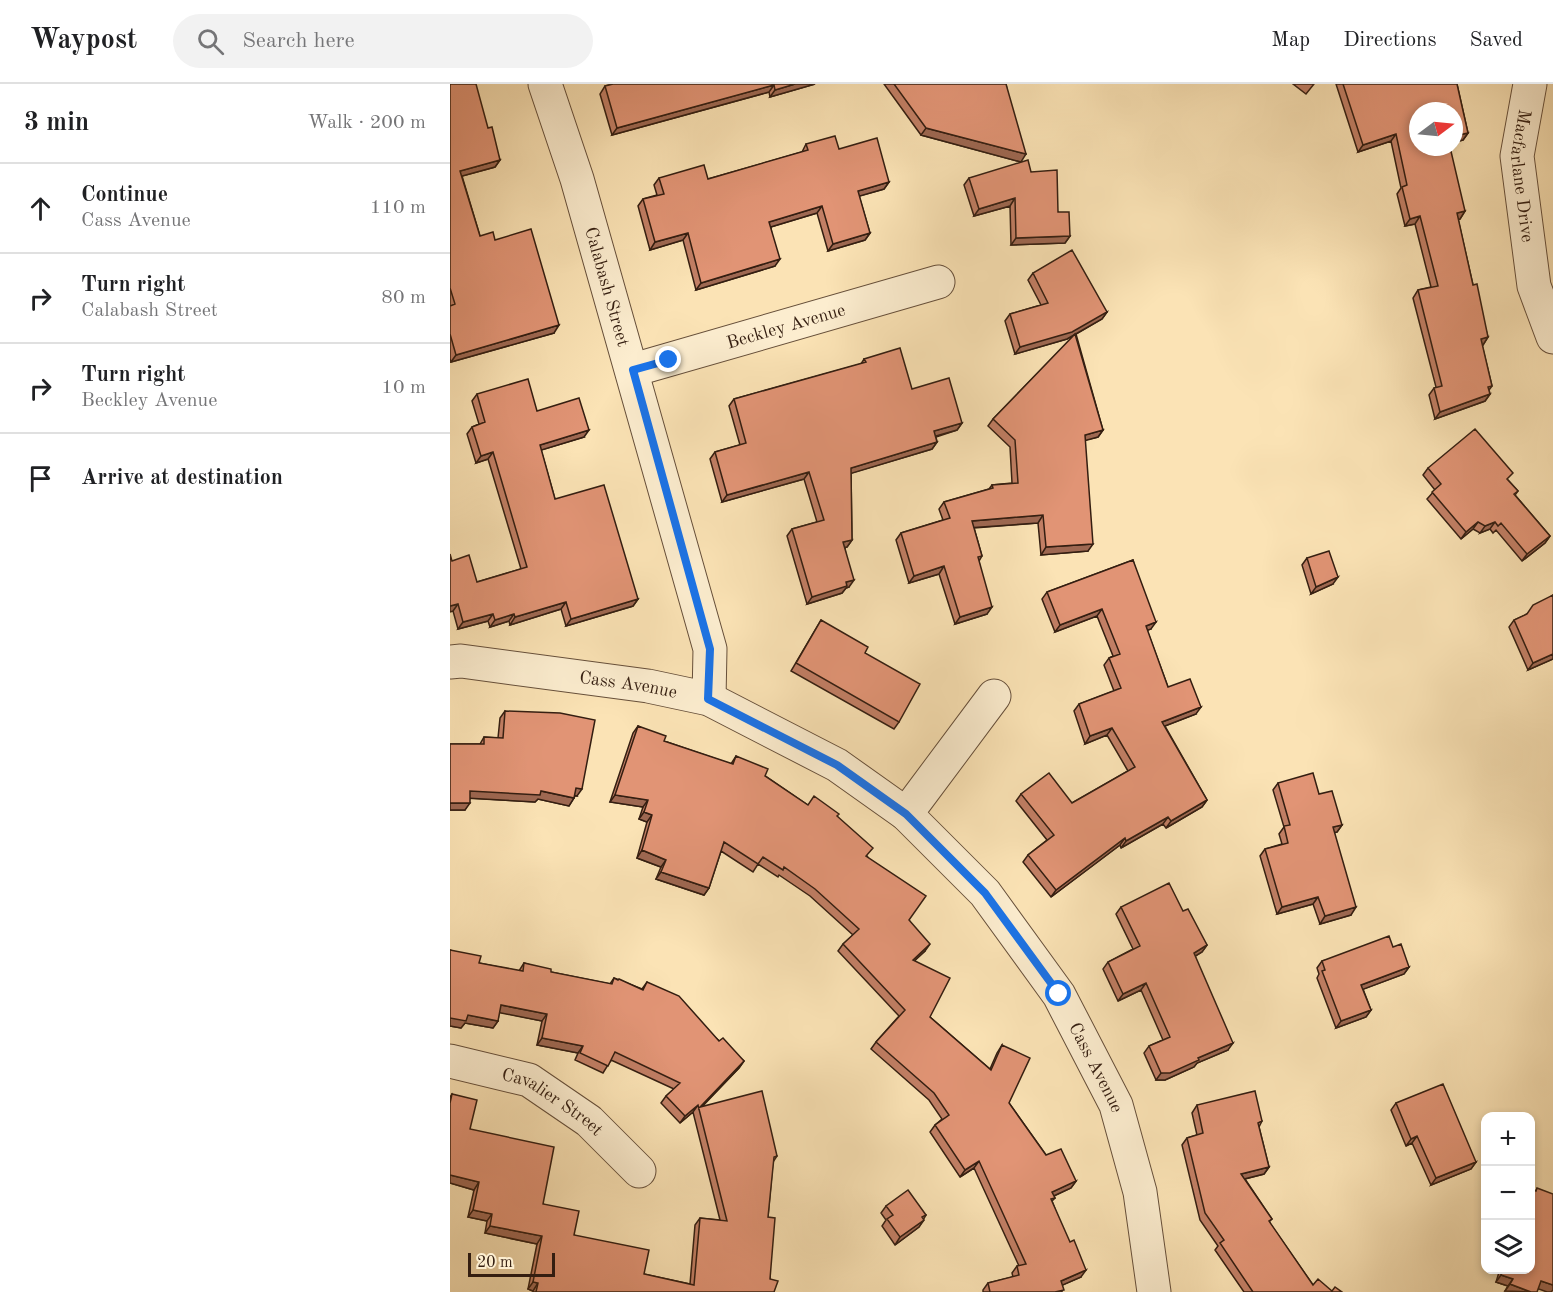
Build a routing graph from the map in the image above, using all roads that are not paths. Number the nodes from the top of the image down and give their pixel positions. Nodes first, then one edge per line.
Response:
1 (545, 84) edge
2 (1530, 84) edge
3 (938, 282) dead end
4 (1553, 337) edge
5 (633, 370) junction
6 (450, 662) edge
7 (994, 696) dead end
8 (708, 699) junction
9 (906, 814) junction
10 (450, 1060) edge
11 (639, 1171) dead end
12 (1154, 1292) edge

1 - 5 street, Calabash Street
2 - 4 street, Macfarlane Drive
3 - 5 street, Beckley Avenue
5 - 8 street, Calabash Street
6 - 8 street, Cass Avenue
7 - 9 street
8 - 9 street, Cass Avenue
9 - 12 street, Cass Avenue
10 - 11 street, Cavalier Street

